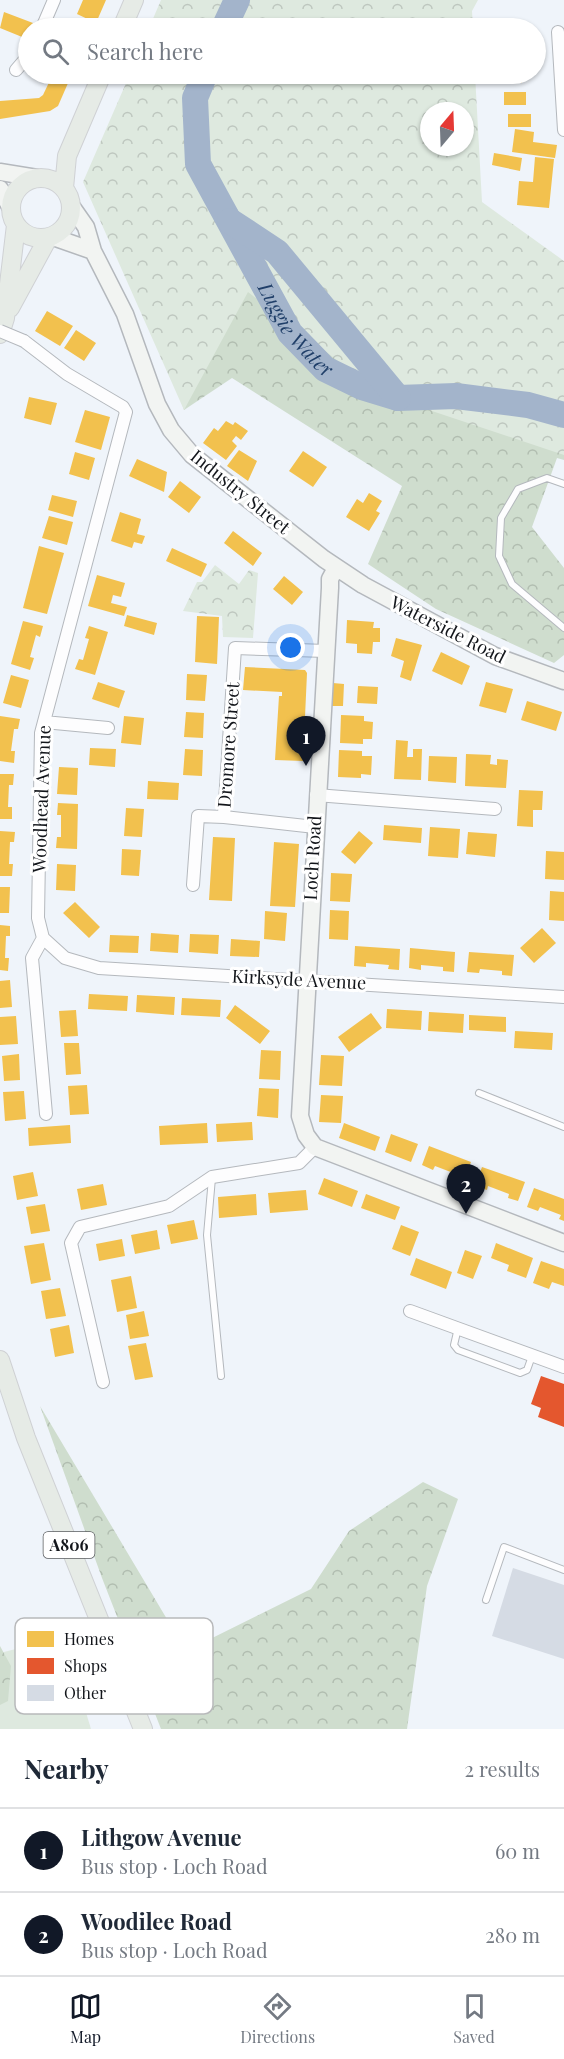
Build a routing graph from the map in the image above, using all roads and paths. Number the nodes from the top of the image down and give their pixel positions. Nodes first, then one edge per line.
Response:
1 (134, 0) edge
2 (51, 1) edge
3 (45, 18) edge
4 (126, 18) edge
5 (558, 32) dead end
6 (18, 68) edge
7 (16, 70) dead end
8 (98, 84) edge
9 (564, 130) edge
10 (67, 156) junction
11 (0, 172) edge
12 (39, 178) junction
13 (0, 189) edge
14 (64, 189) junction
15 (72, 207) junction
16 (14, 217) junction
17 (50, 237) junction
18 (93, 250) junction
19 (2, 327) edge
20 (564, 484) edge
21 (336, 568) junction
22 (564, 628) edge
23 (326, 651) junction
24 (564, 681) edge
25 (44, 722) junction
26 (108, 728) dead end
27 (316, 795) junction
28 (495, 808) dead end
29 (224, 817) junction
30 (315, 827) junction
31 (193, 885) dead end
32 (43, 939) junction
33 (308, 979) junction
34 (564, 997) edge
35 (478, 1093) dead end
36 (46, 1114) dead end
37 (564, 1127) edge
38 (315, 1147) junction
39 (212, 1177) junction
40 (564, 1243) edge
41 (410, 1311) dead end
42 (458, 1328) junction
43 (533, 1355) junction
44 (0, 1360) edge
45 (564, 1366) edge
46 (221, 1376) dead end
47 (103, 1382) dead end
48 (564, 1570) edge
49 (486, 1600) dead end
50 (98, 1618) edge
51 (137, 1714) edge
52 (143, 1729) edge

1 - 4 main road
2 - 3 street
5 - 9 street
6 - 7 street
8 - 10 main road
10 - 12 main road
10 - 14 main road
11 - 12 street
12 - 14 main road
12 - 16 main road
13 - 16 street
14 - 15 main road
15 - 17 main road
15 - 18 street, Industry Street
16 - 17 main road
16 - 19 main road
17 - 18 street
17 - 19 main road
18 - 21 street, Industry Street
19 - 25 street, Woodhead Avenue, bridge
20 - 22 lane
21 - 23 street, Loch Road
21 - 24 street, Waterside Road
23 - 27 street, Loch Road
23 - 29 street, Dromore Street
25 - 26 street
25 - 32 street, Woodhead Avenue
27 - 28 street
27 - 30 street, Loch Road
29 - 30 street
29 - 31 street, Dromore Street
30 - 33 street, Loch Road
32 - 33 street, Kirksyde Avenue
32 - 36 street
33 - 34 street, Kirksyde Avenue
33 - 38 street, Loch Road
35 - 37 lane
38 - 39 street
38 - 40 street
39 - 46 lane
39 - 47 street
41 - 42 street
42 - 43 street
42 - 43 lane
43 - 45 street
44 - 50 main road, A806
48 - 49 lane
51 - 52 main road, A806

